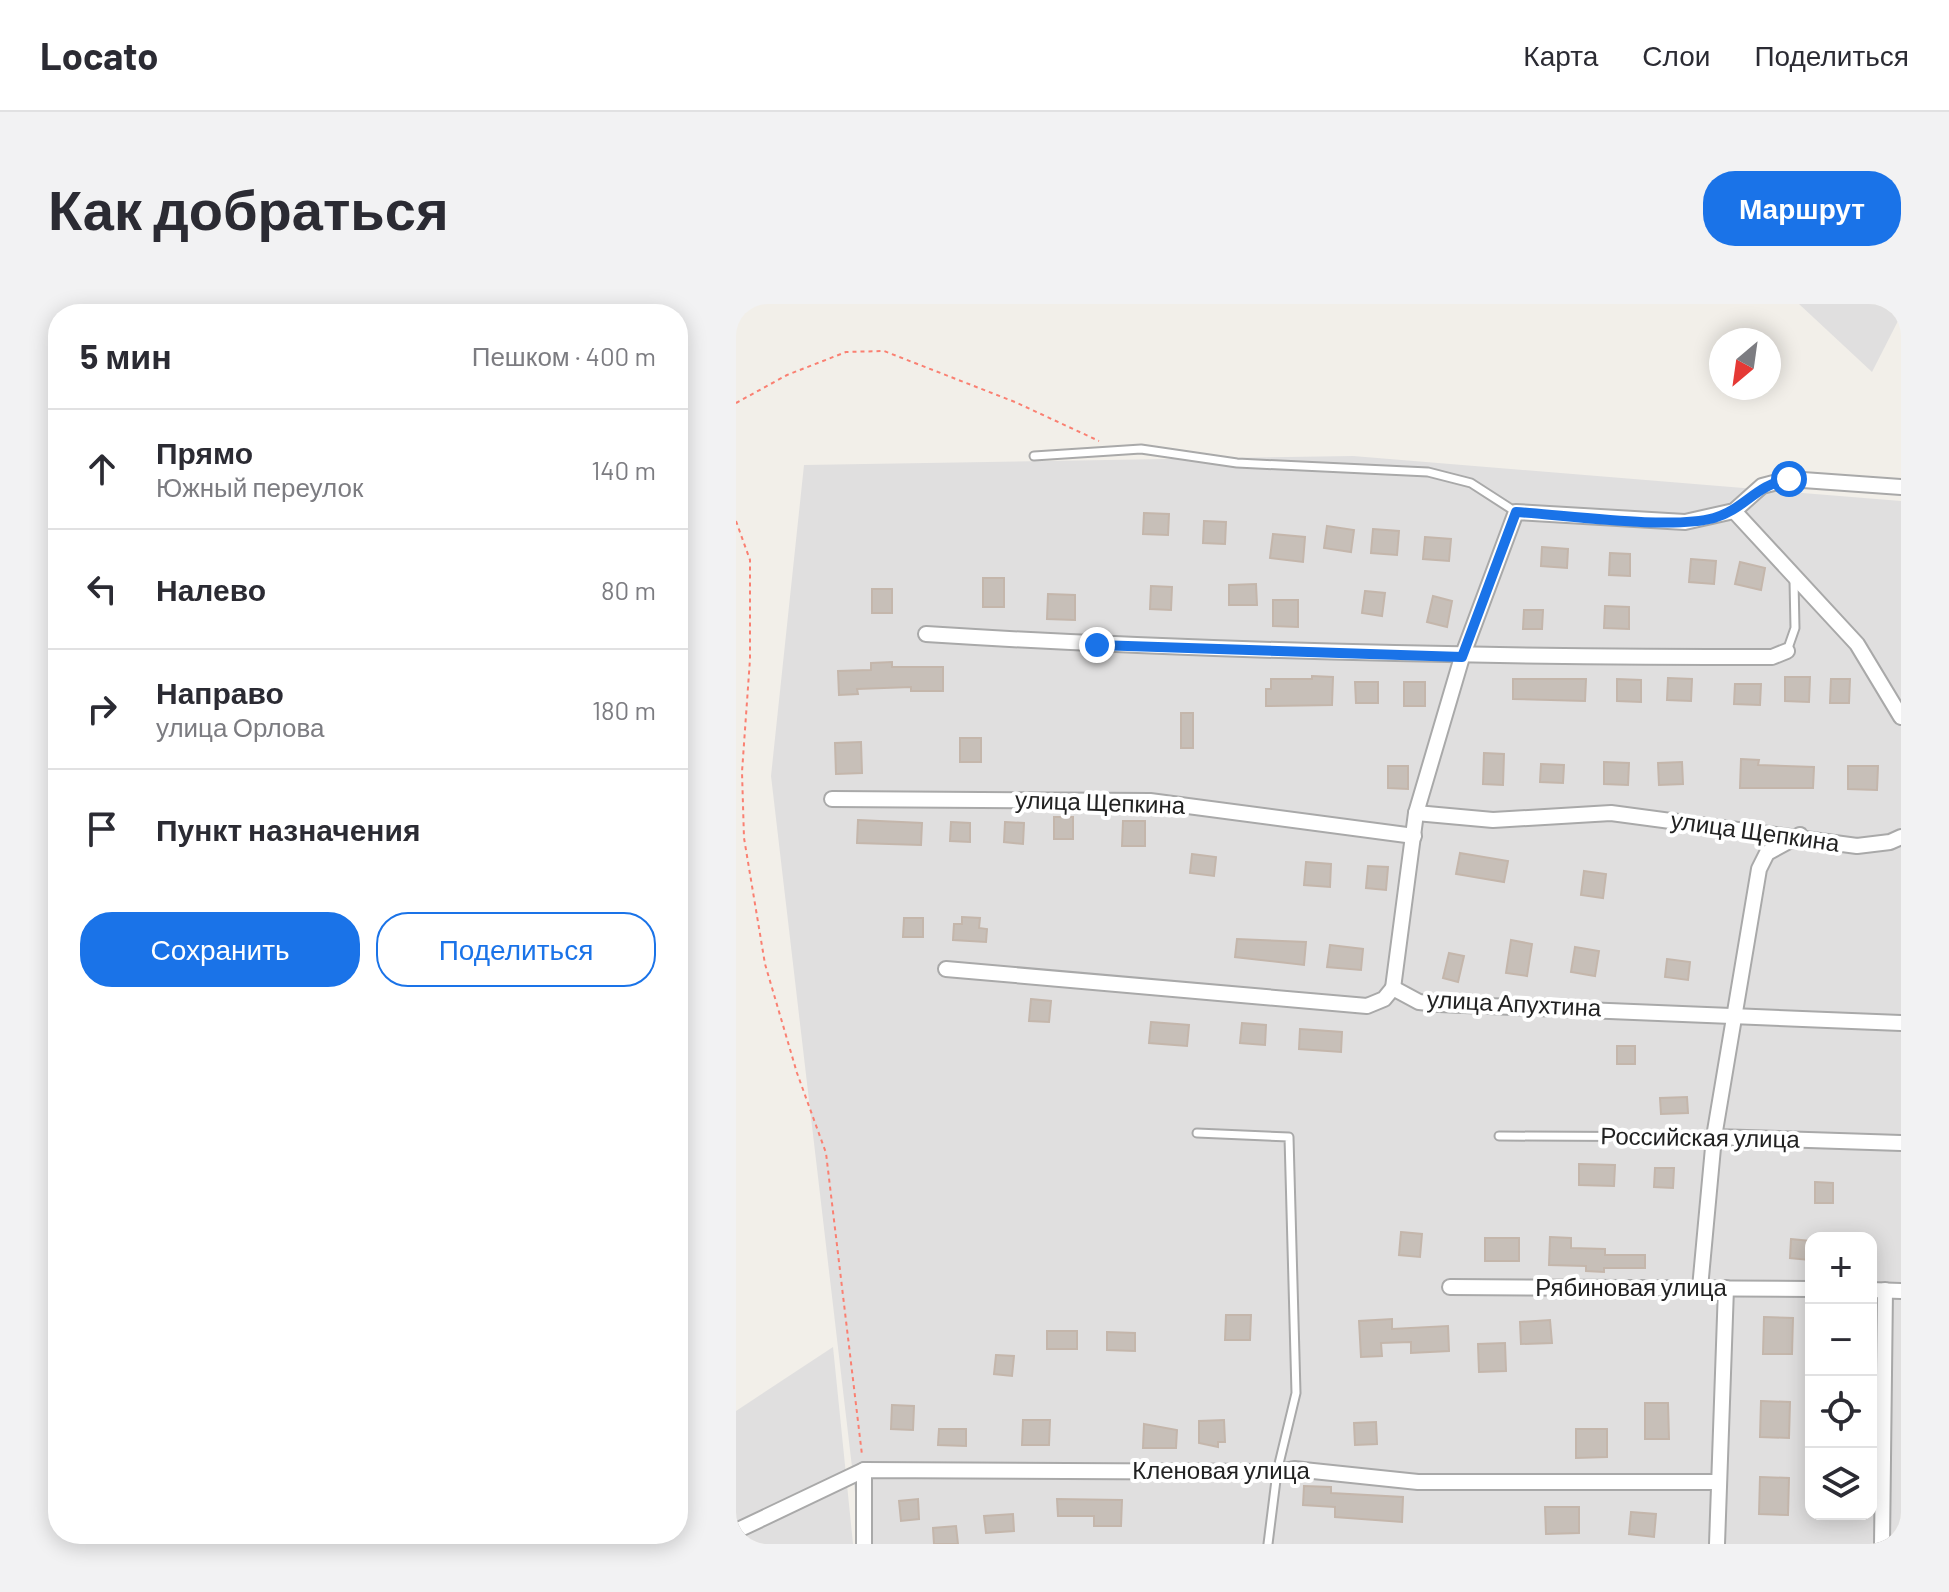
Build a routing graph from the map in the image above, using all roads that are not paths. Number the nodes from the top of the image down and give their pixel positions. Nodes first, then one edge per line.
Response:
1 (1034, 456) dead end
2 (1901, 487) edge
3 (1734, 511) junction
4 (1516, 512) junction
5 (1794, 574) junction
6 (926, 634) dead end
7 (1787, 651) joint
8 (1462, 657) junction
9 (1901, 717) edge
10 (832, 799) dead end
11 (1416, 813) junction
12 (1800, 835) junction
13 (1414, 836) junction
14 (1901, 837) edge
15 (946, 969) dead end
16 (1393, 988) junction
17 (1734, 1015) junction
18 (1901, 1023) edge
19 (1197, 1133) dead end
20 (1499, 1136) dead end
21 (1714, 1137) junction
22 (1901, 1143) edge
23 (1450, 1287) dead end
24 (1700, 1288) junction
25 (1726, 1288) junction
26 (1805, 1289) edge
27 (1878, 1290) edge
28 (1901, 1291) edge
29 (864, 1470) junction
30 (1277, 1472) junction
31 (1718, 1482) junction
32 (736, 1531) edge
33 (864, 1544) edge
34 (1268, 1544) edge
35 (1717, 1544) edge
36 (1882, 1544) edge

1 - 4 lane
2 - 3 street
3 - 4 street
3 - 5 street
4 - 8 street
5 - 7 lane
5 - 9 street
6 - 8 street
7 - 8 street
8 - 11 street
10 - 13 street, улица Щепкина
11 - 12 street, улица Щепкина
11 - 13 street
12 - 14 street, улица Щепкина
12 - 17 street
13 - 16 street
15 - 16 street, улица Апухтина
16 - 17 street, улица Апухтина
17 - 18 street, улица Апухтина
17 - 21 street
19 - 30 lane
20 - 21 lane, Российская улица
21 - 22 street, Российская улица
21 - 24 street
23 - 24 street, Рябиновая улица
24 - 25 street, Рябиновая улица
25 - 26 street, Рябиновая улица
25 - 31 street
27 - 28 street
27 - 36 street
29 - 30 street, Кленовая улица
29 - 32 street, Кленовая улица
29 - 33 street
30 - 31 street, Кленовая улица
30 - 34 lane
31 - 35 street

